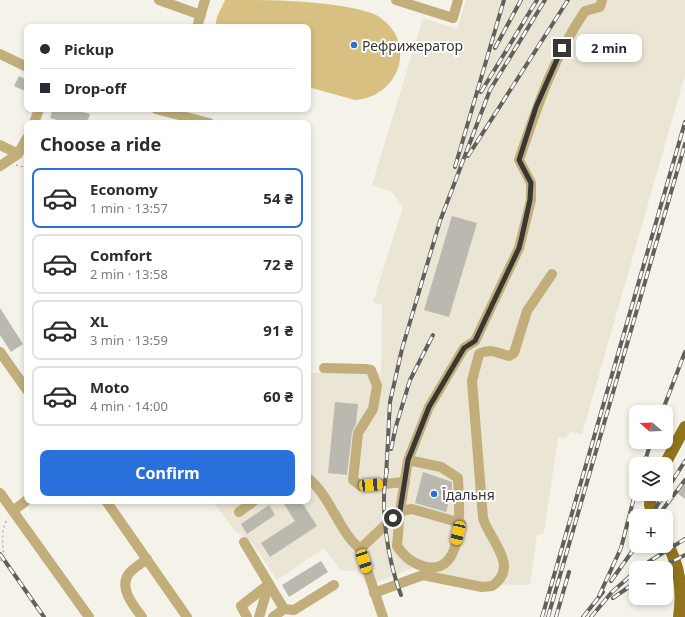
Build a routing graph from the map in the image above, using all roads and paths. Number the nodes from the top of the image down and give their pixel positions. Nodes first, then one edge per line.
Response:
1 (160, 0) edge
2 (205, 0) edge
3 (396, 0) edge
4 (458, 0) edge
5 (602, 0) edge
6 (201, 15) junction
7 (198, 24) edge
8 (0, 54) edge
9 (24, 65) edge
10 (172, 115) edge
11 (195, 120) edge
12 (24, 143) edge
13 (0, 145) edge
14 (18, 154) junction
15 (0, 166) edge
16 (552, 274) dead end
17 (0, 352) edge
18 (324, 368) dead end
19 (24, 386) edge
20 (685, 427) edge
21 (669, 457) edge
22 (408, 460) junction
23 (311, 482) edge
24 (405, 482) junction
25 (0, 493) edge
26 (24, 502) edge
27 (108, 504) edge
28 (250, 504) edge
29 (13, 511) junction
30 (400, 511) junction
31 (239, 512) dead end
32 (460, 523) junction
33 (244, 542) dead end
34 (360, 549) junction
35 (671, 553) edge
36 (147, 559) junction
37 (0, 561) edge
38 (270, 584) junction
39 (334, 585) dead end
40 (373, 589) junction
41 (683, 591) edge
42 (284, 609) junction
43 (89, 617) edge
44 (142, 617) edge
45 (187, 617) edge
46 (247, 617) edge
47 (259, 617) edge
48 (273, 617) edge
49 (384, 617) edge
50 (679, 617) edge

1 - 6 street
2 - 6 street
3 - 4 street
5 - 22 street
6 - 7 street
8 - 9 street
10 - 11 street
12 - 14 street
13 - 14 street
14 - 15 street
16 - 40 street
17 - 19 street
18 - 24 street
20 - 21 main road
22 - 24 street
22 - 32 street
23 - 34 street
24 - 30 street
25 - 29 street
26 - 29 street
27 - 36 street
28 - 31 street
29 - 37 path
29 - 43 street
30 - 32 street
30 - 32 street
30 - 34 street
33 - 38 street
34 - 40 street
35 - 41 main road
36 - 44 street
36 - 45 street
38 - 42 street
38 - 46 street
38 - 47 street
39 - 42 street
40 - 49 street
41 - 50 main road
42 - 48 street

